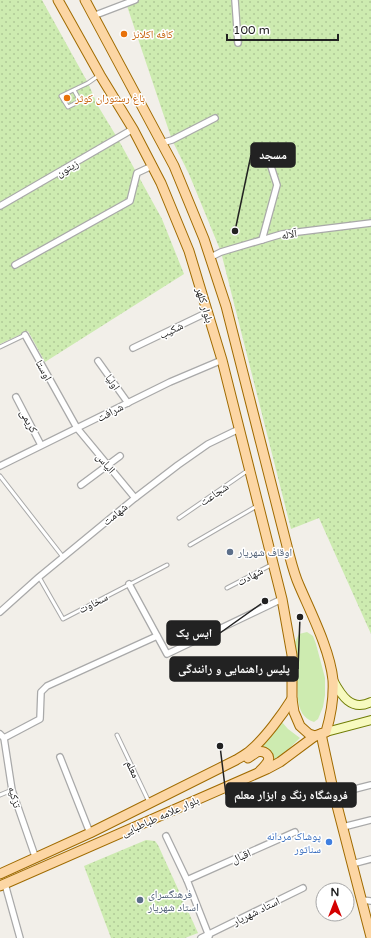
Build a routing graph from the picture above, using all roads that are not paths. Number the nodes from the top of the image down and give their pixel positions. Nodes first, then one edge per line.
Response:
1 (58, 0) edge
2 (85, 0) edge
3 (135, 0) edge
4 (235, 0) edge
5 (94, 16) junction
6 (238, 43) dead end
7 (100, 75) junction
8 (74, 90) junction
9 (215, 118) dead end
10 (133, 129) junction
11 (161, 143) junction
12 (267, 154) dead end
13 (152, 166) junction
14 (0, 206) edge
15 (371, 223) edge
16 (262, 240) junction
17 (211, 257) junction
18 (15, 265) dead end
19 (208, 312) junction
20 (25, 335) joint
21 (0, 347) edge
22 (133, 348) dead end
23 (222, 360) junction
24 (98, 361) dead end
25 (16, 397) dead end
26 (128, 403) junction
27 (77, 428) junction
28 (239, 429) junction
29 (41, 445) junction
30 (120, 456) dead end
31 (0, 466) edge
32 (108, 466) junction
33 (249, 470) junction
34 (0, 476) edge
35 (81, 485) dead end
36 (135, 498) junction
37 (258, 505) junction
38 (179, 518) dead end
39 (190, 545) dead end
40 (63, 557) junction
41 (273, 564) junction
42 (167, 565) dead end
43 (39, 577) junction
44 (129, 584) junction
45 (227, 588) dead end
46 (282, 599) junction
47 (0, 612) edge
48 (157, 636) junction
49 (333, 679) junction
50 (292, 699) junction
51 (371, 702) edge
52 (371, 720) edge
53 (321, 734) junction
54 (117, 735) dead end
55 (2, 736) edge
56 (60, 757) dead end
57 (215, 770) junction
58 (254, 775) junction
59 (371, 785) edge
60 (12, 790) junction
61 (351, 790) dead end
62 (0, 795) edge
63 (150, 804) junction
64 (371, 820) edge
65 (343, 827) junction
66 (295, 832) dead end
67 (90, 833) junction
68 (166, 836) dead end
69 (36, 859) junction
70 (371, 859) edge
71 (352, 864) junction
72 (0, 874) edge
73 (187, 880) junction
74 (2, 885) edge
75 (303, 888) dead end
76 (366, 900) edge
77 (209, 936) edge
78 (371, 937) edge
79 (20, 938) edge
80 (201, 938) edge

1 - 7 main road, بلوار کلهر
2 - 5 main road, بلوار کلهر
3 - 5 street
4 - 6 street
5 - 11 main road, بلوار کلهر
7 - 8 lane
7 - 10 main road, بلوار کلهر
8 - 8 lane
9 - 11 street
10 - 13 main road, بلوار کلهر
10 - 14 street, زیتون
11 - 17 main road, بلوار کلهر
12 - 16 street
13 - 18 street
13 - 19 main road, بلوار کلهر
15 - 16 street, آلاله
16 - 17 street, آلاله
17 - 49 main road, بلوار کلهر
19 - 22 street, شکیب
19 - 23 main road, بلوار کلهر
20 - 21 lane, اوستا
20 - 27 street, اوستا
23 - 26 street, شرافت
23 - 28 main road, بلوار کلهر
24 - 26 street, اولیا
25 - 29 street, کریمی
26 - 27 street, شرافت
27 - 29 street, شرافت
27 - 32 street, الیاس
28 - 33 main road, بلوار کلهر
28 - 36 street, شهامت
29 - 31 street, شرافت
30 - 32 street
32 - 35 street
32 - 36 street, الیاس
33 - 37 main road, بلوار کلهر
33 - 38 lane, شجاعت
34 - 40 lane
36 - 40 street, شهامت
37 - 39 lane
37 - 41 main road, بلوار کلهر
40 - 43 street, شهامت
41 - 45 lane, شهادت
41 - 46 main road, بلوار کلهر
42 - 44 lane, سخاوت
43 - 44 lane, سخاوت
43 - 47 street, شهامت
44 - 48 street
46 - 48 street
46 - 50 main road, بلوار کلهر
48 - 55 street
49 - 51 main road
49 - 53 main road, بلوار کلهر
50 - 53 main road, بلوار کلهر
50 - 57 main road, بلوار علامه طباطبایی
52 - 53 main road
53 - 58 main road, بلوار علامه طباطبایی
53 - 65 main road
54 - 63 lane, معلم
55 - 60 street, تزکیه
56 - 67 street
57 - 58 main road
57 - 63 main road, بلوار علامه طباطبایی
58 - 74 main road, بلوار علامه طباطبایی
59 - 61 street
60 - 62 lane
60 - 69 street, تزکیه
63 - 67 main road, بلوار علامه طباطبایی
64 - 65 street
65 - 71 main road
66 - 73 street, اقبال
67 - 69 main road, بلوار علامه طباطبایی
68 - 73 street
69 - 72 main road, بلوار علامه طباطبایی
70 - 71 street
71 - 76 main road
73 - 77 street
74 - 79 street
75 - 77 street, استاد شهریار
76 - 78 main road
77 - 80 street, استاد شهریار

